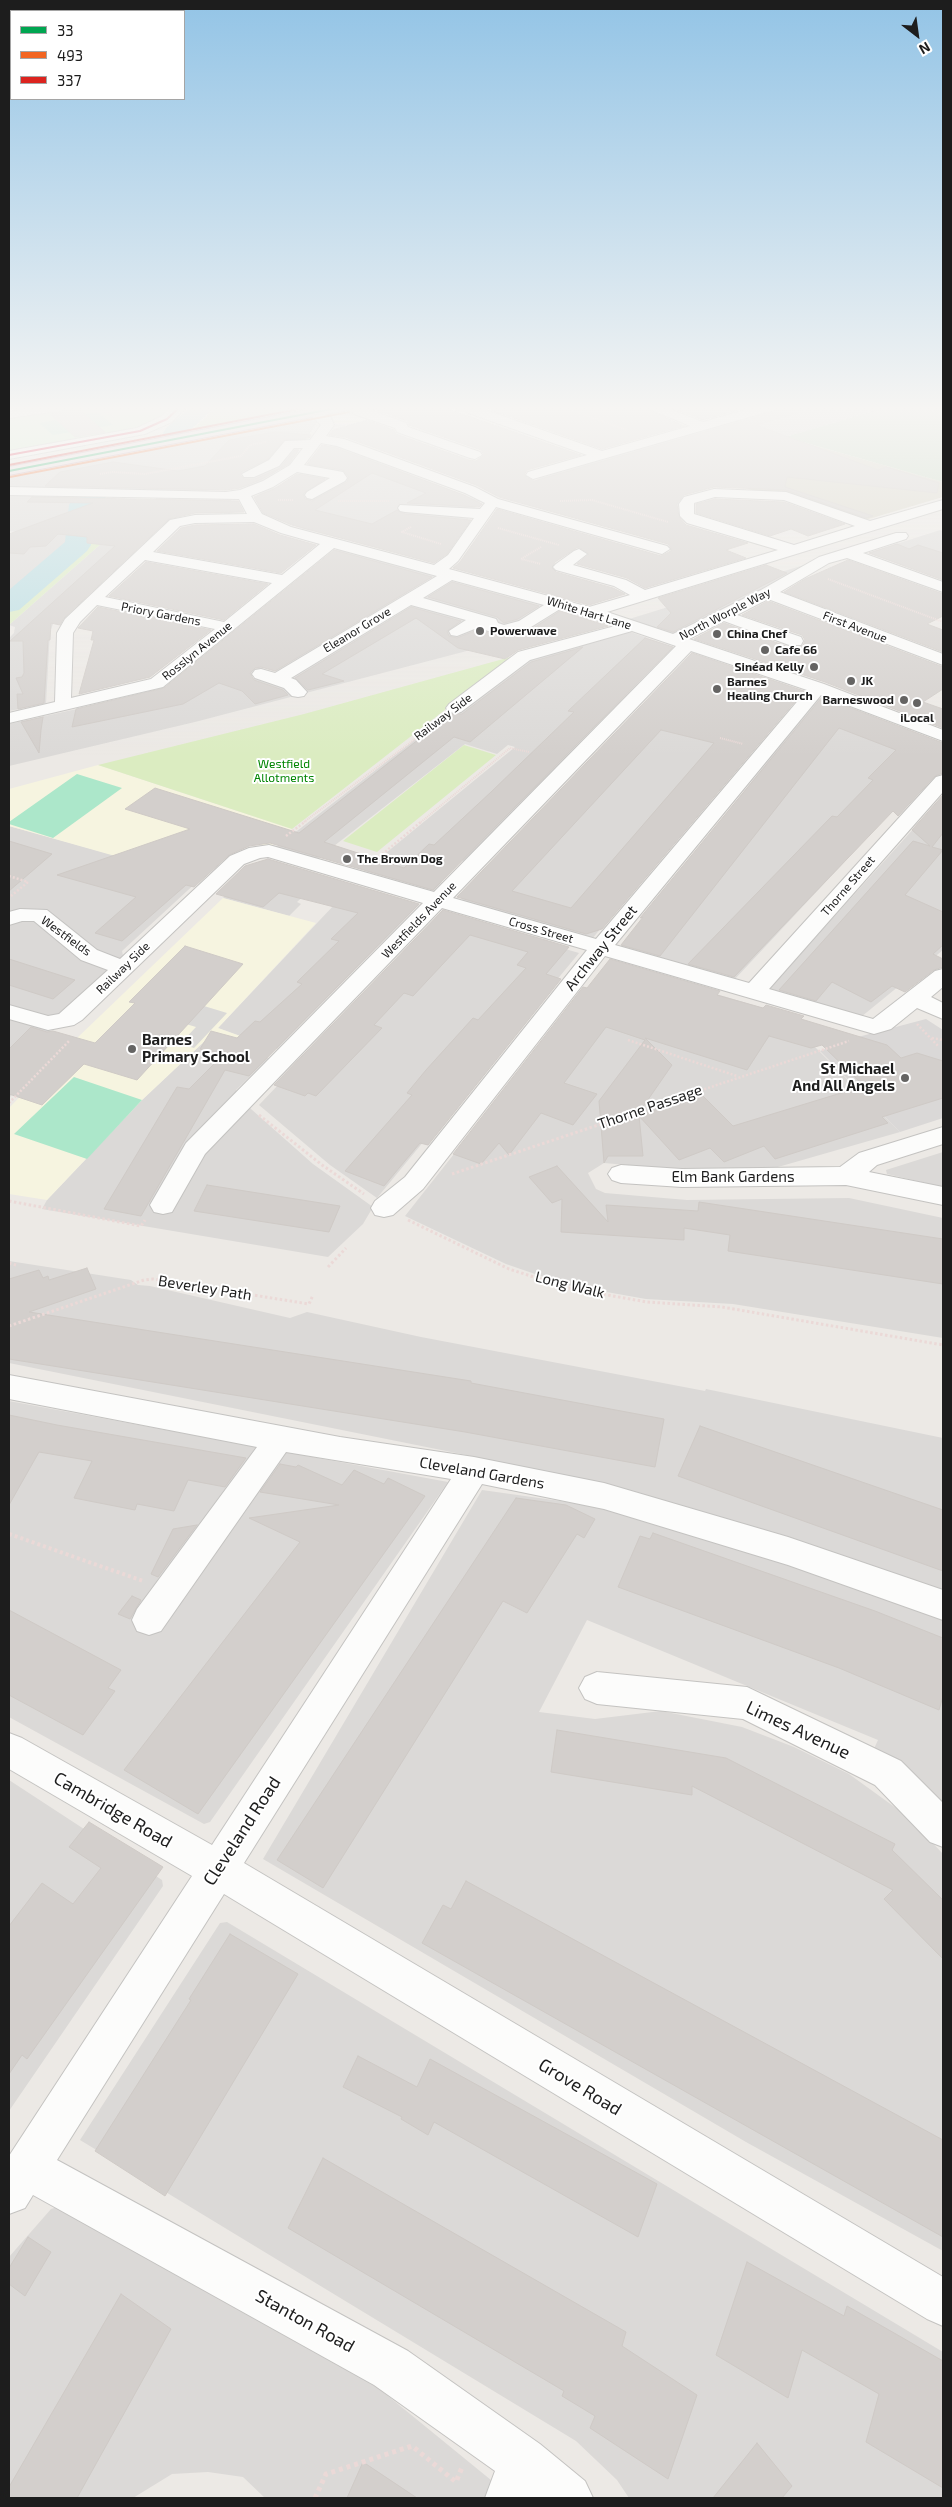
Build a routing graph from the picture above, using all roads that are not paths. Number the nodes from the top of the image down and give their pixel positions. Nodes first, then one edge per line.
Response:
1 (177, 523) edge
2 (268, 523) edge
3 (477, 523) edge
4 (568, 523) edge
5 (703, 523) edge
6 (860, 523) edge
7 (872, 523) edge
8 (865, 525) junction
9 (912, 532) dead end
10 (766, 541) junction
11 (332, 542) junction
12 (662, 549) dead end
13 (792, 549) junction
14 (848, 553) junction
15 (143, 554) junction
16 (579, 554) dead end
17 (937, 569) dead end
18 (445, 572) junction
19 (918, 578) junction
20 (282, 580) junction
21 (943, 587) edge
22 (767, 593) junction
23 (643, 595) junction
24 (409, 599) junction
25 (95, 600) junction
26 (558, 603) junction
27 (590, 612) junction
28 (723, 615) junction
29 (501, 625) dead end
30 (633, 626) junction
31 (227, 627) junction
32 (457, 631) dead end
33 (795, 641) dead end
34 (681, 642) junction
35 (943, 660) edge
36 (818, 688) junction
37 (298, 692) dead end
38 (65, 704) junction
39 (455, 708) road end
40 (9, 718) edge
41 (943, 736) edge
42 (943, 781) edge
43 (237, 860) joint
44 (438, 900) junction
45 (9, 919) edge
46 (601, 947) junction
47 (122, 968) junction
48 (943, 976) edge
49 (754, 992) junction
50 (915, 1010) junction
51 (9, 1012) edge
52 (943, 1012) edge
53 (943, 1135) edge
54 (621, 1174) dead end
55 (846, 1176) junction
56 (943, 1196) edge
57 (163, 1205) road end
58 (384, 1208) road end
59 (9, 1387) edge
60 (276, 1439) junction
61 (474, 1470) junction
62 (943, 1605) edge
63 (149, 1620) dead end
64 (597, 1688) dead end
65 (9, 1750) edge
66 (943, 1829) edge
67 (218, 1869) junction
68 (18, 2180) edge
69 (943, 2303) edge
70 (516, 2480) edge
71 (568, 2498) edge

1 - 15 street
2 - 11 street, White Hart Lane
3 - 18 street, Eleanor Grove
4 - 12 street
5 - 10 street
6 - 8 street
7 - 8 street
8 - 10 street
8 - 13 street
9 - 14 street, North Worple Way
10 - 13 street
11 - 18 street, White Hart Lane
11 - 20 street, Rosslyn Avenue
13 - 23 street
14 - 19 street
14 - 22 street, North Worple Way
15 - 20 street
15 - 25 street
16 - 23 street
17 - 19 street
18 - 24 street, Eleanor Grove
18 - 26 street, White Hart Lane
19 - 21 street
20 - 31 street, Rosslyn Avenue
22 - 28 street, North Worple Way
22 - 35 street, First Avenue
23 - 27 street
24 - 29 street
24 - 37 street, Eleanor Grove
25 - 31 street, Priory Gardens
25 - 38 street
26 - 27 street, White Hart Lane
26 - 32 street
27 - 30 street, White Hart Lane
28 - 33 street
28 - 34 street, North Worple Way
30 - 34 street, White Hart Lane
30 - 39 street, Railway Side
31 - 38 street, Rosslyn Avenue
34 - 36 street, White Hart Lane
34 - 44 street, Westfields Avenue
36 - 41 street, White Hart Lane
36 - 46 street, Archway Street
38 - 40 street, Rosslyn Avenue
42 - 49 street, Thorne Street
43 - 44 street, Cross Street
43 - 47 street, Railway Side
44 - 46 street, Cross Street
44 - 57 street, Westfields Avenue
45 - 47 street, Westfields
46 - 49 street, Cross Street
46 - 58 street, Archway Street
47 - 51 street, Railway Side
48 - 50 street
49 - 50 street, Cross Street
50 - 52 street
53 - 55 street
54 - 55 street, Elm Bank Gardens
55 - 56 street, Elm Bank Gardens
59 - 60 street, Cleveland Gardens
60 - 61 street, Cleveland Gardens
60 - 63 street
61 - 62 street, Cleveland Gardens
61 - 67 street, Cleveland Road
64 - 66 street, Limes Avenue
65 - 67 street, Cambridge Road
67 - 68 street, Cleveland Road
67 - 69 street, Grove Road
68 - 70 street, Stanton Road
70 - 71 street, Stanton Road

